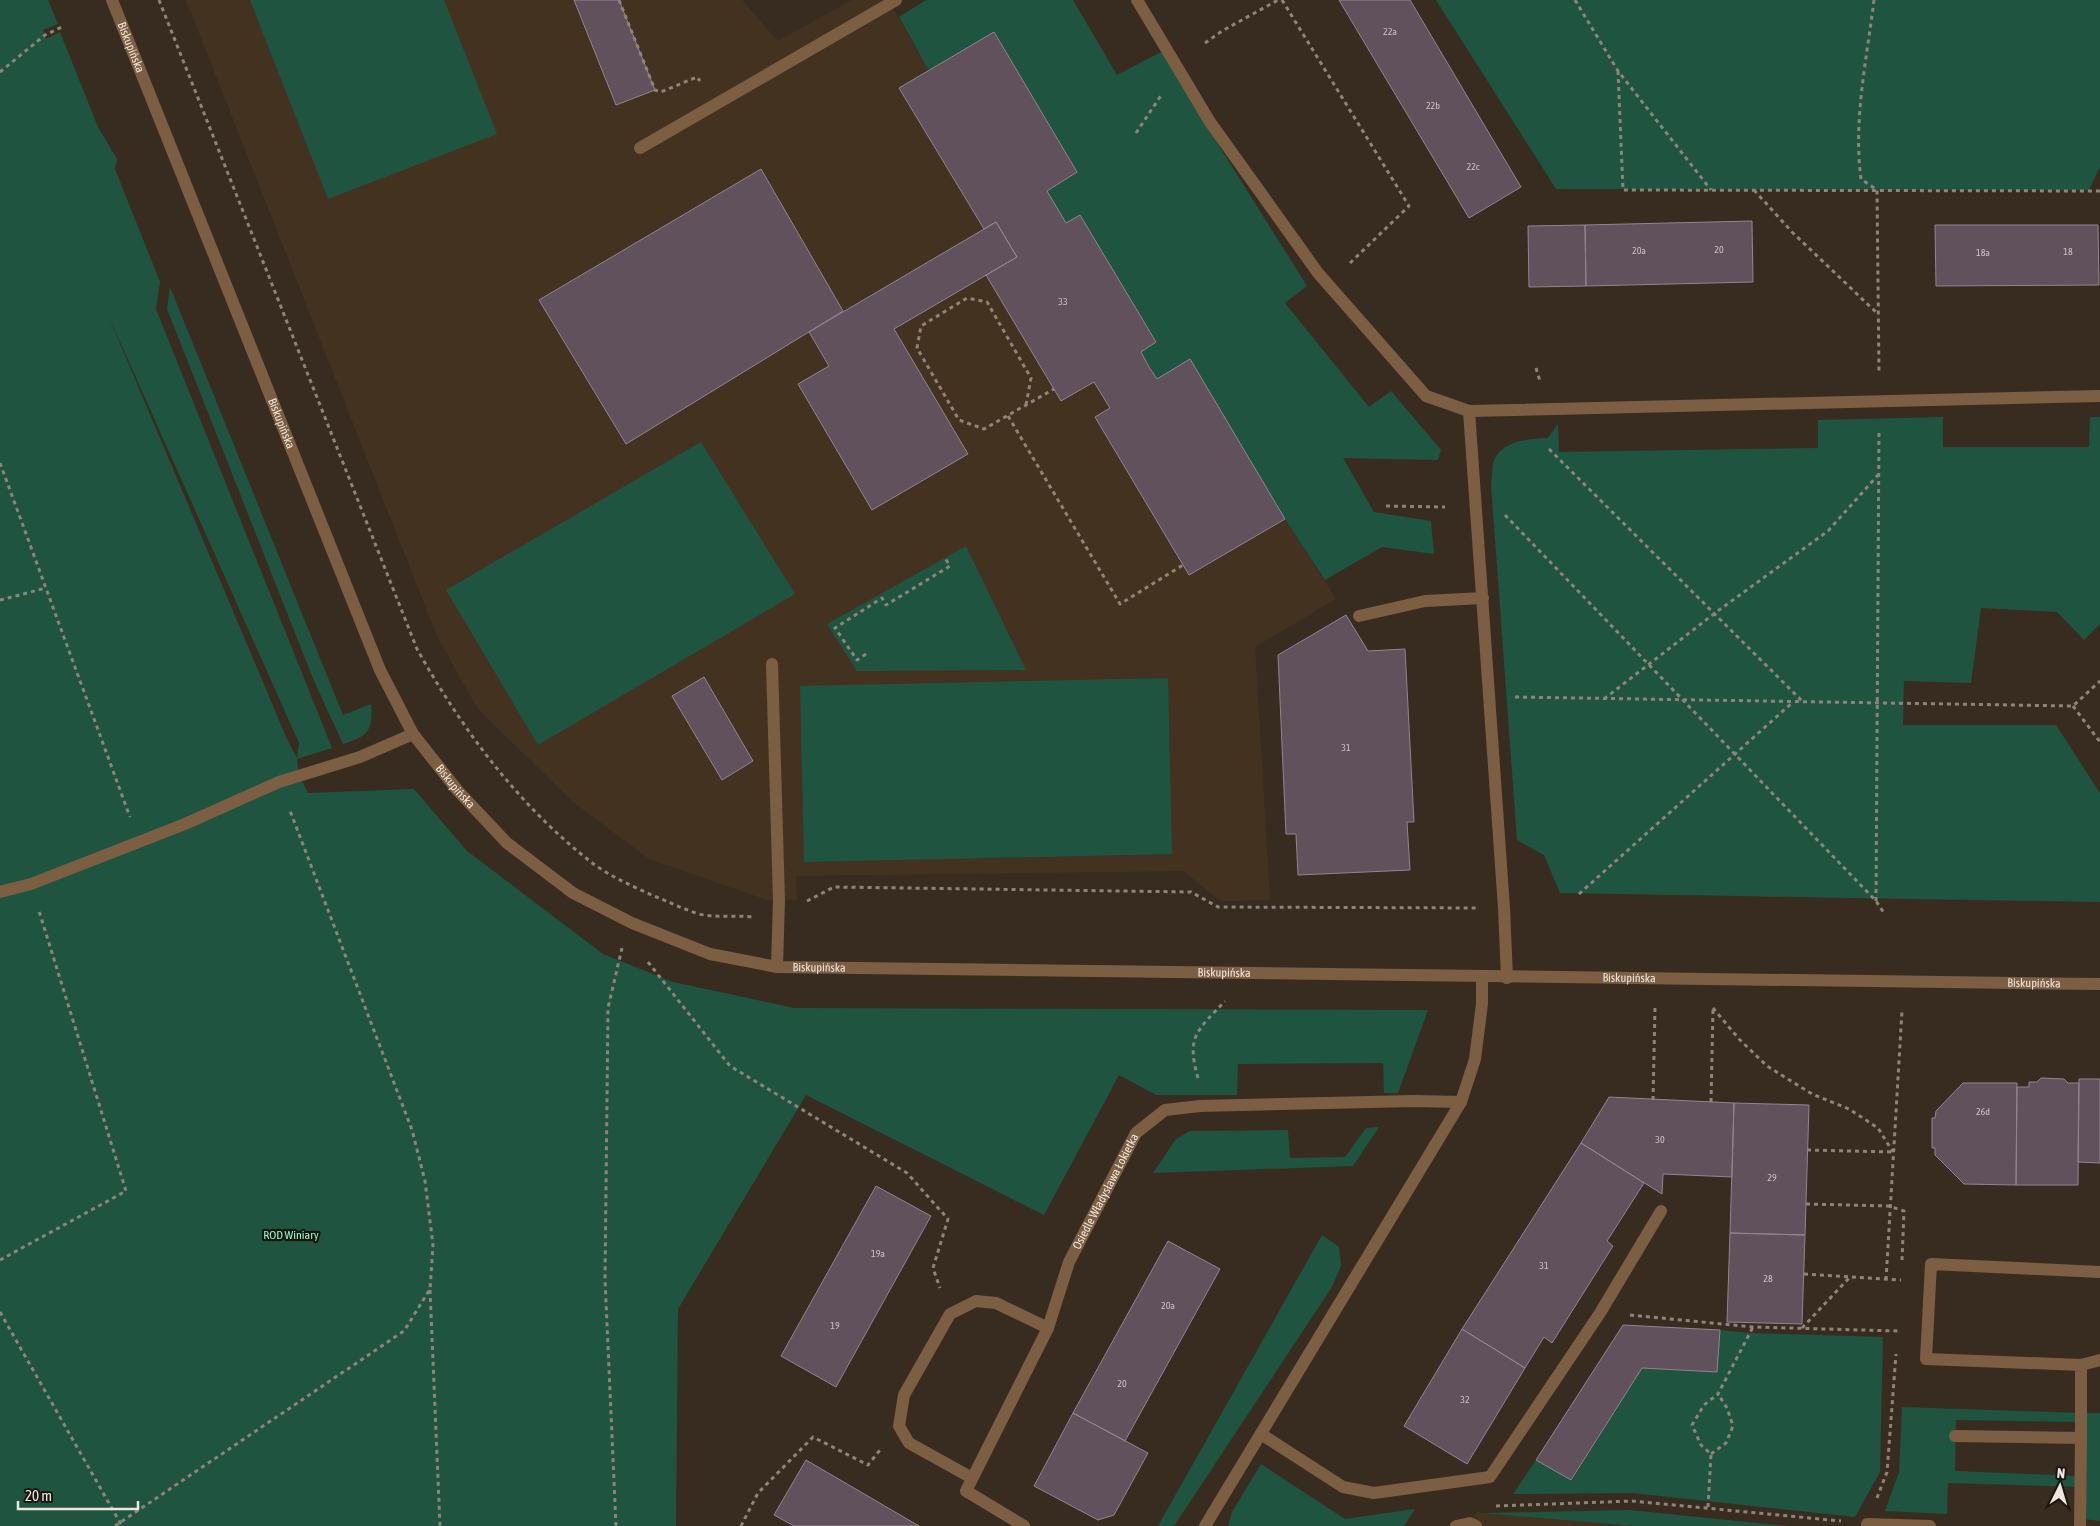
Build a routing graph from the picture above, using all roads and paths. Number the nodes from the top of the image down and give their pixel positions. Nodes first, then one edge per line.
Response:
1 (112, 0) edge
2 (159, 0) edge
3 (619, 0) edge
4 (896, 0) edge
5 (1137, 0) edge
6 (1278, 0) edge
7 (1282, 0) edge
8 (1574, 0) edge
9 (1874, 0) edge
10 (62, 26) dead end
11 (1205, 43) dead end
12 (1618, 71) junction
13 (0, 72) edge
14 (1167, 86) dead end
15 (661, 92) dead end
16 (1136, 133) dead end
17 (640, 148) dead end
18 (1712, 190) junction
19 (1753, 190) junction
20 (1877, 190) junction
21 (2100, 191) edge
22 (1344, 269) dead end
23 (1878, 314) junction
24 (1878, 348) dead end
25 (1054, 389) dead end
26 (2100, 396) edge
27 (1879, 401) junction
28 (1026, 405) junction
29 (1469, 411) junction
30 (1008, 416) junction
31 (1549, 448) dead end
32 (0, 463) edge
33 (1878, 475) junction
34 (1386, 506) dead end
35 (1445, 507) dead end
36 (1499, 509) dead end
37 (945, 558) dead end
38 (1183, 565) dead end
39 (46, 588) junction
40 (1483, 598) junction
41 (0, 600) edge
42 (1715, 613) junction
43 (1359, 616) dead end
44 (866, 654) dead end
45 (772, 664) dead end
46 (1650, 665) junction
47 (2100, 681) edge
48 (1490, 696) junction
49 (1603, 700) junction
50 (1684, 701) junction
51 (1793, 702) junction
52 (1803, 702) junction
53 (1877, 703) junction
54 (2073, 706) junction
55 (413, 734) junction
56 (2100, 742) edge
57 (1735, 755) junction
58 (279, 782) junction
59 (139, 842) junction
60 (31, 884) junction
61 (0, 892) edge
62 (1579, 894) dead end
63 (1876, 901) junction
64 (1504, 908) junction
65 (1884, 913) dead end
66 (779, 916) junction
67 (632, 923) junction
68 (648, 962) dead end
69 (777, 968) junction
70 (1482, 977) junction
71 (1507, 978) junction
72 (2100, 984) edge
73 (1225, 1001) dead end
74 (1656, 1007) dead end
75 (1902, 1011) dead end
76 (1653, 1100) dead end
77 (1461, 1102) junction
78 (1711, 1102) dead end
79 (1200, 1106) junction
80 (1807, 1150) dead end
81 (1894, 1152) junction
82 (1806, 1204) dead end
83 (1889, 1206) junction
84 (1661, 1211) dead end
85 (0, 1260) edge
86 (1902, 1261) dead end
87 (1901, 1270) dead end
88 (2100, 1272) edge
89 (1804, 1274) dead end
90 (1849, 1277) junction
91 (1886, 1280) junction
92 (1901, 1280) junction
93 (430, 1289) junction
94 (1900, 1289) dead end
95 (0, 1312) edge
96 (1600, 1312) junction
97 (950, 1314) junction
98 (1898, 1323) dead end
99 (1754, 1327) junction
100 (1048, 1328) junction
101 (1802, 1328) junction
102 (1898, 1331) junction
103 (1897, 1341) dead end
104 (1896, 1350) dead end
105 (2100, 1360) edge
106 (2081, 1365) junction
107 (1718, 1394) junction
108 (899, 1426) junction
109 (1261, 1434) junction
110 (1955, 1436) dead end
111 (2081, 1438) junction
112 (1711, 1454) junction
113 (972, 1478) junction
114 (1495, 1506) dead end
115 (1708, 1507) junction
116 (121, 1524) edge
117 (1867, 1525) edge
118 (115, 1526) edge
119 (440, 1526) edge
120 (616, 1526) edge
121 (741, 1526) edge
122 (1024, 1526) edge
123 (1205, 1526) edge
124 (1456, 1526) edge
125 (1476, 1526) edge
126 (1930, 1526) edge
127 (2080, 1526) edge

1 - 55 street, Biskupińska
2 - 66 path
3 - 15 path
4 - 17 street
5 - 29 street
6 - 11 path
7 - 22 path
8 - 12 path
9 - 20 path
10 - 13 path
12 - 18 path
12 - 18 path
14 - 16 path
18 - 19 path
19 - 20 path
19 - 23 path
20 - 21 path
20 - 23 path
23 - 24 path
25 - 28 path
26 - 27 street
27 - 29 street
27 - 33 path
28 - 30 path
28 - 30 path
29 - 40 street
30 - 38 path
31 - 42 path
32 - 39 path
33 - 42 path
33 - 53 path
34 - 35 path
36 - 46 path
37 - 44 path
39 - 41 path
39 - 59 path
40 - 43 street
40 - 48 street
42 - 46 path
42 - 52 path
45 - 66 street
46 - 49 path
46 - 50 path
47 - 54 path
48 - 49 path
48 - 64 street
49 - 50 path
50 - 51 path
50 - 57 path
51 - 52 path
51 - 57 path
52 - 53 path
53 - 54 path
53 - 63 path
54 - 56 path
55 - 58 street
55 - 67 street, Biskupińska
57 - 62 path
57 - 63 path
58 - 59 street
58 - 93 path
59 - 60 street
60 - 61 street
60 - 85 path
63 - 65 path
64 - 66 path
64 - 71 street
66 - 69 street
67 - 69 street, Biskupińska
67 - 120 path
68 - 97 path
69 - 70 street, Biskupińska
70 - 71 street, Biskupińska
70 - 77 street
71 - 72 street, Biskupińska
73 - 79 path
74 - 76 path
75 - 81 path
77 - 79 street, Osiedle Władysława Łokietka
77 - 109 street
78 - 81 path
79 - 100 street, Osiedle Władysława Łokietka
80 - 81 path
81 - 83 path
82 - 83 path
83 - 86 path
83 - 91 path
84 - 96 street
87 - 92 path
88 - 106 street
89 - 90 path
90 - 91 path
90 - 101 path
91 - 92 path
92 - 94 path
93 - 116 path
93 - 119 path
95 - 116 path
96 - 99 path
96 - 109 street
97 - 100 street
97 - 108 street
98 - 102 path
99 - 101 path
99 - 107 path
100 - 113 street, Osiedle Władysława Łokietka
101 - 102 path
102 - 103 path
104 - 117 path
105 - 106 street
106 - 111 street
107 - 112 path
107 - 112 path
108 - 113 street
108 - 121 path
109 - 123 street
110 - 111 street
111 - 127 street
112 - 115 path
113 - 122 street
114 - 115 path
115 - 117 path
116 - 118 path
117 - 126 street
124 - 125 street

